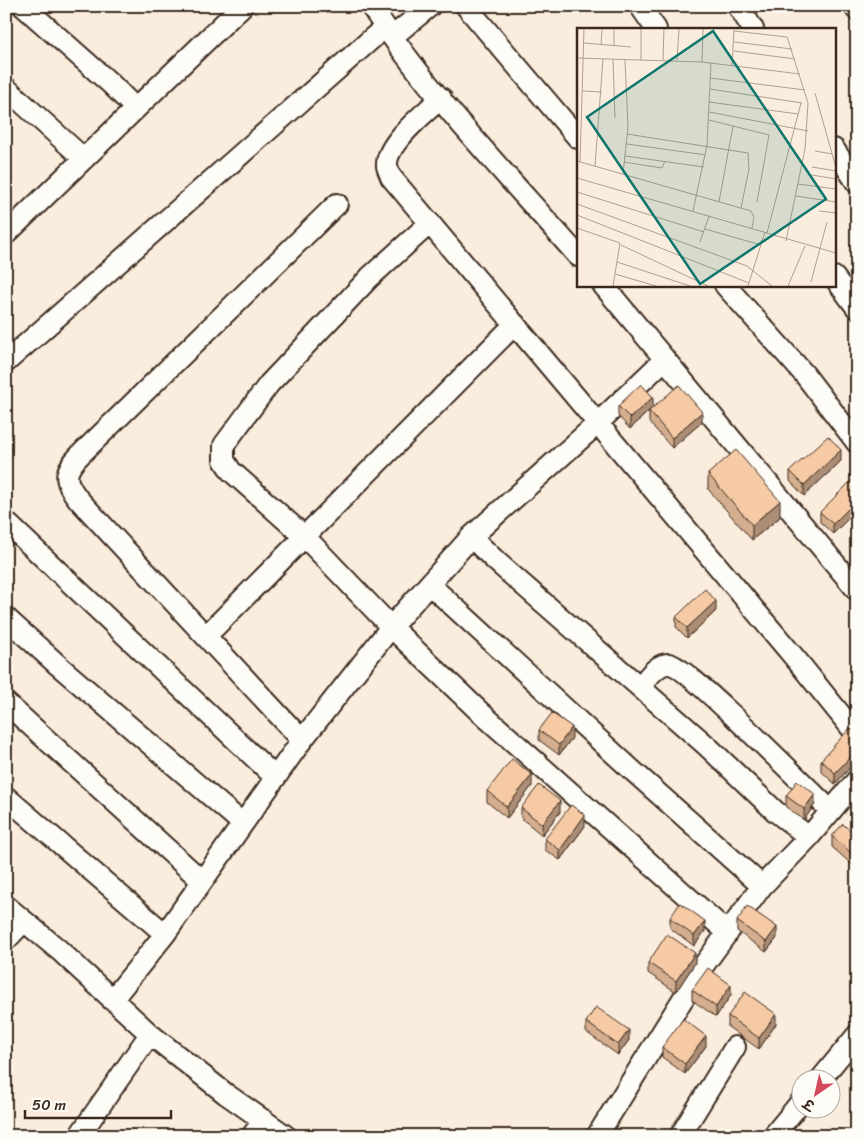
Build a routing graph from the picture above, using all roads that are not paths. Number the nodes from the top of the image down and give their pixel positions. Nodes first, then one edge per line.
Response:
1 (23, 6) edge
2 (242, 6) edge
3 (371, 6) edge
4 (430, 6) edge
5 (466, 6) edge
6 (640, 6) edge
7 (738, 6) edge
8 (854, 6) edge
9 (857, 10) edge
10 (655, 28) edge
11 (752, 28) edge
12 (388, 32) junction
13 (6, 88) edge
14 (441, 98) junction
15 (136, 108) junction
16 (577, 137) edge
17 (836, 152) edge
18 (84, 158) junction
19 (857, 182) edge
20 (337, 204) dead end
21 (430, 223) junction
22 (6, 234) edge
23 (577, 255) edge
24 (836, 280) edge
25 (727, 286) edge
26 (608, 287) edge
27 (857, 308) edge
28 (515, 324) junction
29 (664, 360) junction
30 (6, 362) edge
31 (597, 424) junction
32 (857, 443) edge
33 (6, 522) edge
34 (471, 537) junction
35 (306, 538) junction
36 (430, 584) junction
37 (857, 590) edge
38 (6, 618) edge
39 (391, 627) junction
40 (207, 635) junction
41 (640, 686) junction
42 (6, 703) edge
43 (857, 735) edge
44 (302, 740) junction
45 (275, 777) junction
46 (857, 780) edge
47 (6, 797) edge
48 (830, 811) junction
49 (242, 823) junction
50 (809, 838) junction
51 (201, 880) junction
52 (762, 886) junction
53 (6, 906) edge
54 (24, 921) junction
55 (728, 933) junction
56 (165, 934) junction
57 (6, 940) edge
58 (112, 1000) junction
59 (150, 1034) junction
60 (857, 1035) edge
61 (735, 1047) dead end
62 (828, 1070) edge
63 (790, 1115) edge
64 (258, 1128) edge
65 (79, 1136) edge
66 (286, 1136) edge
67 (597, 1136) edge
68 (680, 1136) edge
69 (773, 1136) edge

1 - 15 street
2 - 15 street
3 - 12 street
4 - 12 street
5 - 16 street
6 - 10 street
7 - 11 street
8 - 9 street
12 - 14 street
12 - 30 street
13 - 18 street
14 - 21 street
14 - 23 street
15 - 18 street
17 - 19 street
18 - 22 street
20 - 40 street
21 - 28 street
21 - 35 street
24 - 27 street
25 - 32 street
26 - 29 street
28 - 31 street
28 - 35 street
29 - 31 street
29 - 37 street
31 - 34 street
31 - 43 street
33 - 45 street
34 - 36 street
34 - 41 street
35 - 39 street
35 - 40 street
36 - 39 street
36 - 52 street
38 - 49 street
39 - 44 street
39 - 55 street
40 - 44 street
41 - 48 street
41 - 50 street
42 - 51 street
44 - 45 street
45 - 49 street
46 - 48 street
47 - 56 street
48 - 50 street
49 - 51 street
50 - 52 street
51 - 56 street
52 - 55 street
53 - 54 street
54 - 57 street
54 - 58 street
55 - 67 street
56 - 58 street
58 - 59 street
59 - 64 street
59 - 65 street
60 - 62 street
61 - 68 street
63 - 69 street
64 - 66 street

